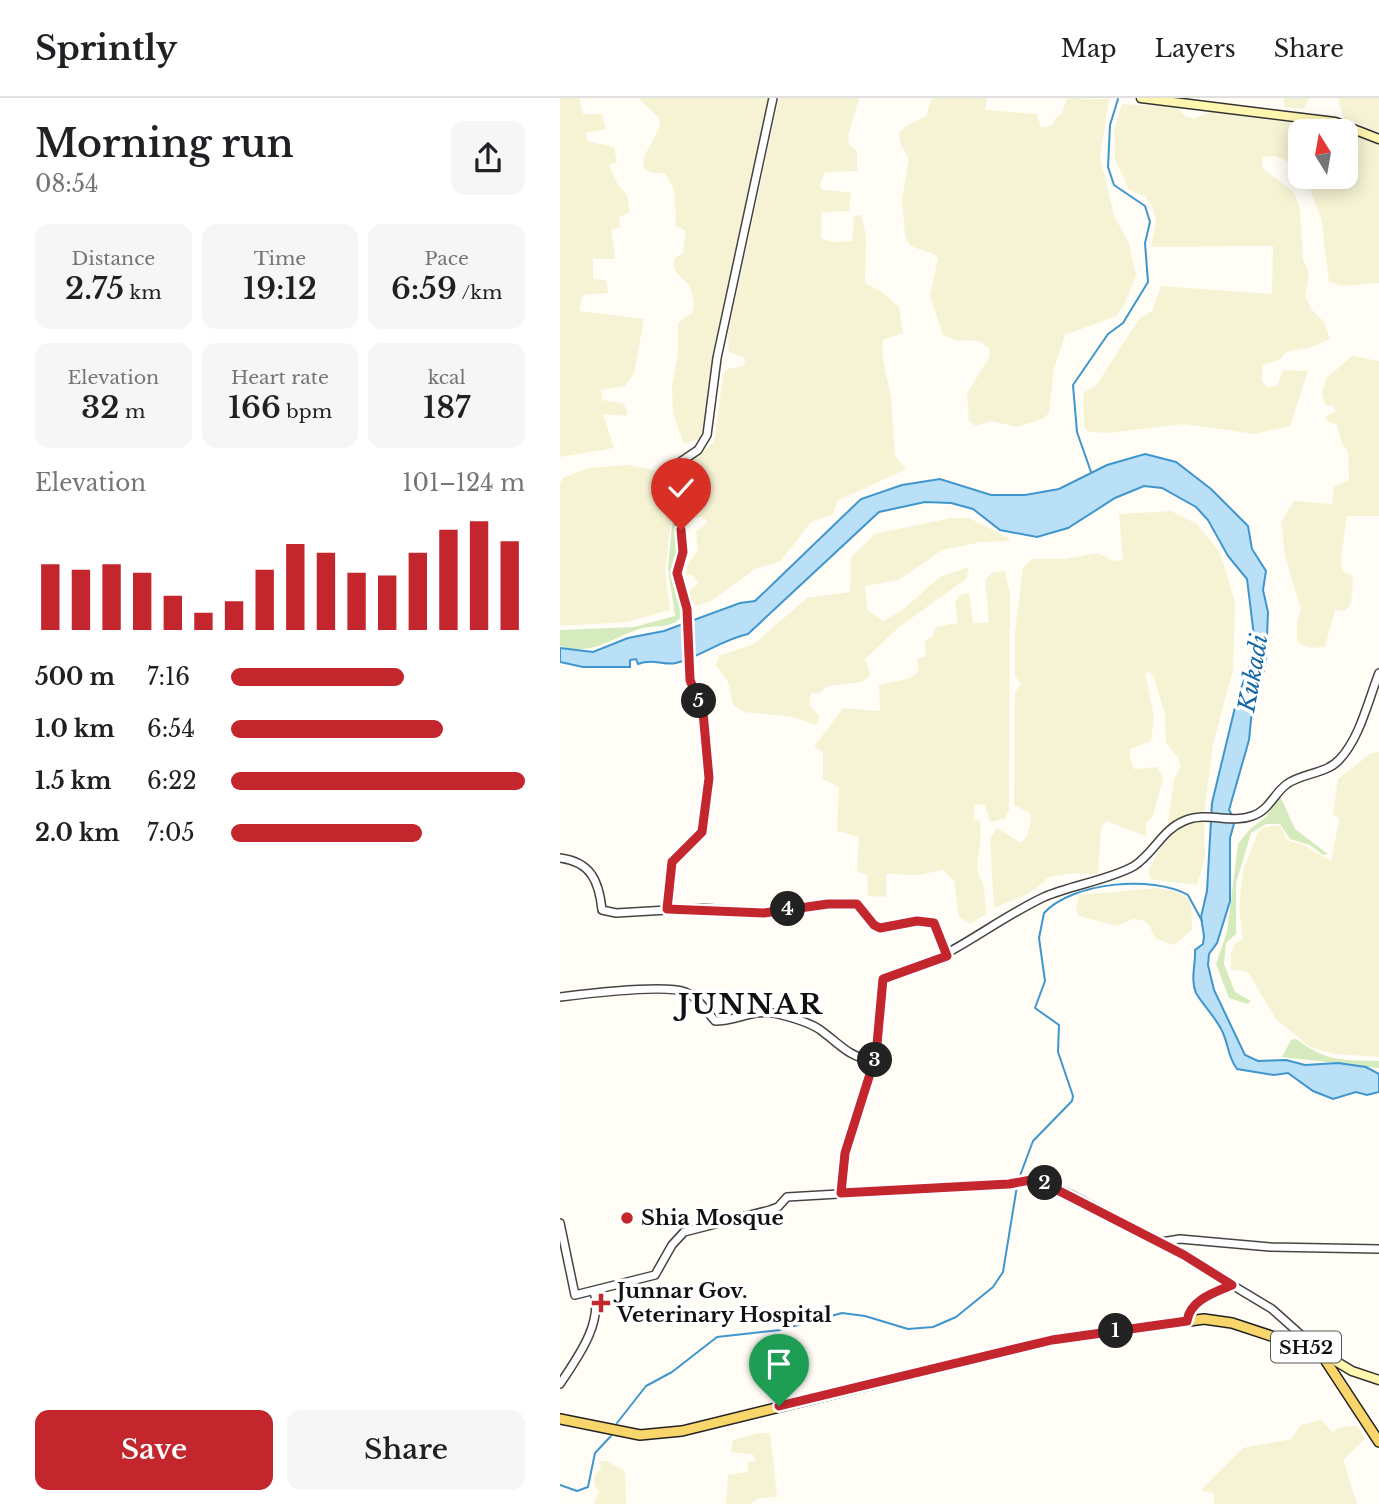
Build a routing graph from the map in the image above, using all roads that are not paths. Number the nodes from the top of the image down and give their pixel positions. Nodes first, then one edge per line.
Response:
1 (773, 98) edge
2 (1141, 98) edge
3 (1379, 139) edge
4 (1379, 673) edge
5 (560, 858) edge
6 (667, 909) junction
7 (947, 956) junction
8 (560, 997) edge
9 (874, 1062) junction
10 (841, 1193) junction
11 (560, 1223) edge
12 (1161, 1242) junction
13 (1379, 1250) edge
14 (1232, 1285) junction
15 (594, 1291) junction
16 (1187, 1321) junction
17 (1320, 1352) junction
18 (1379, 1380) edge
19 (560, 1384) edge
20 (560, 1419) edge
21 (1379, 1442) edge

1 - 6 street
2 - 3 main road
4 - 7 street
5 - 6 street
6 - 7 street
7 - 9 street
8 - 9 street
9 - 10 street
10 - 12 street
10 - 15 street
11 - 15 street
12 - 13 street
12 - 14 street
14 - 16 street
14 - 17 street
15 - 19 street
16 - 17 main road, SH52
16 - 20 main road
17 - 18 main road
17 - 21 main road, SH52

